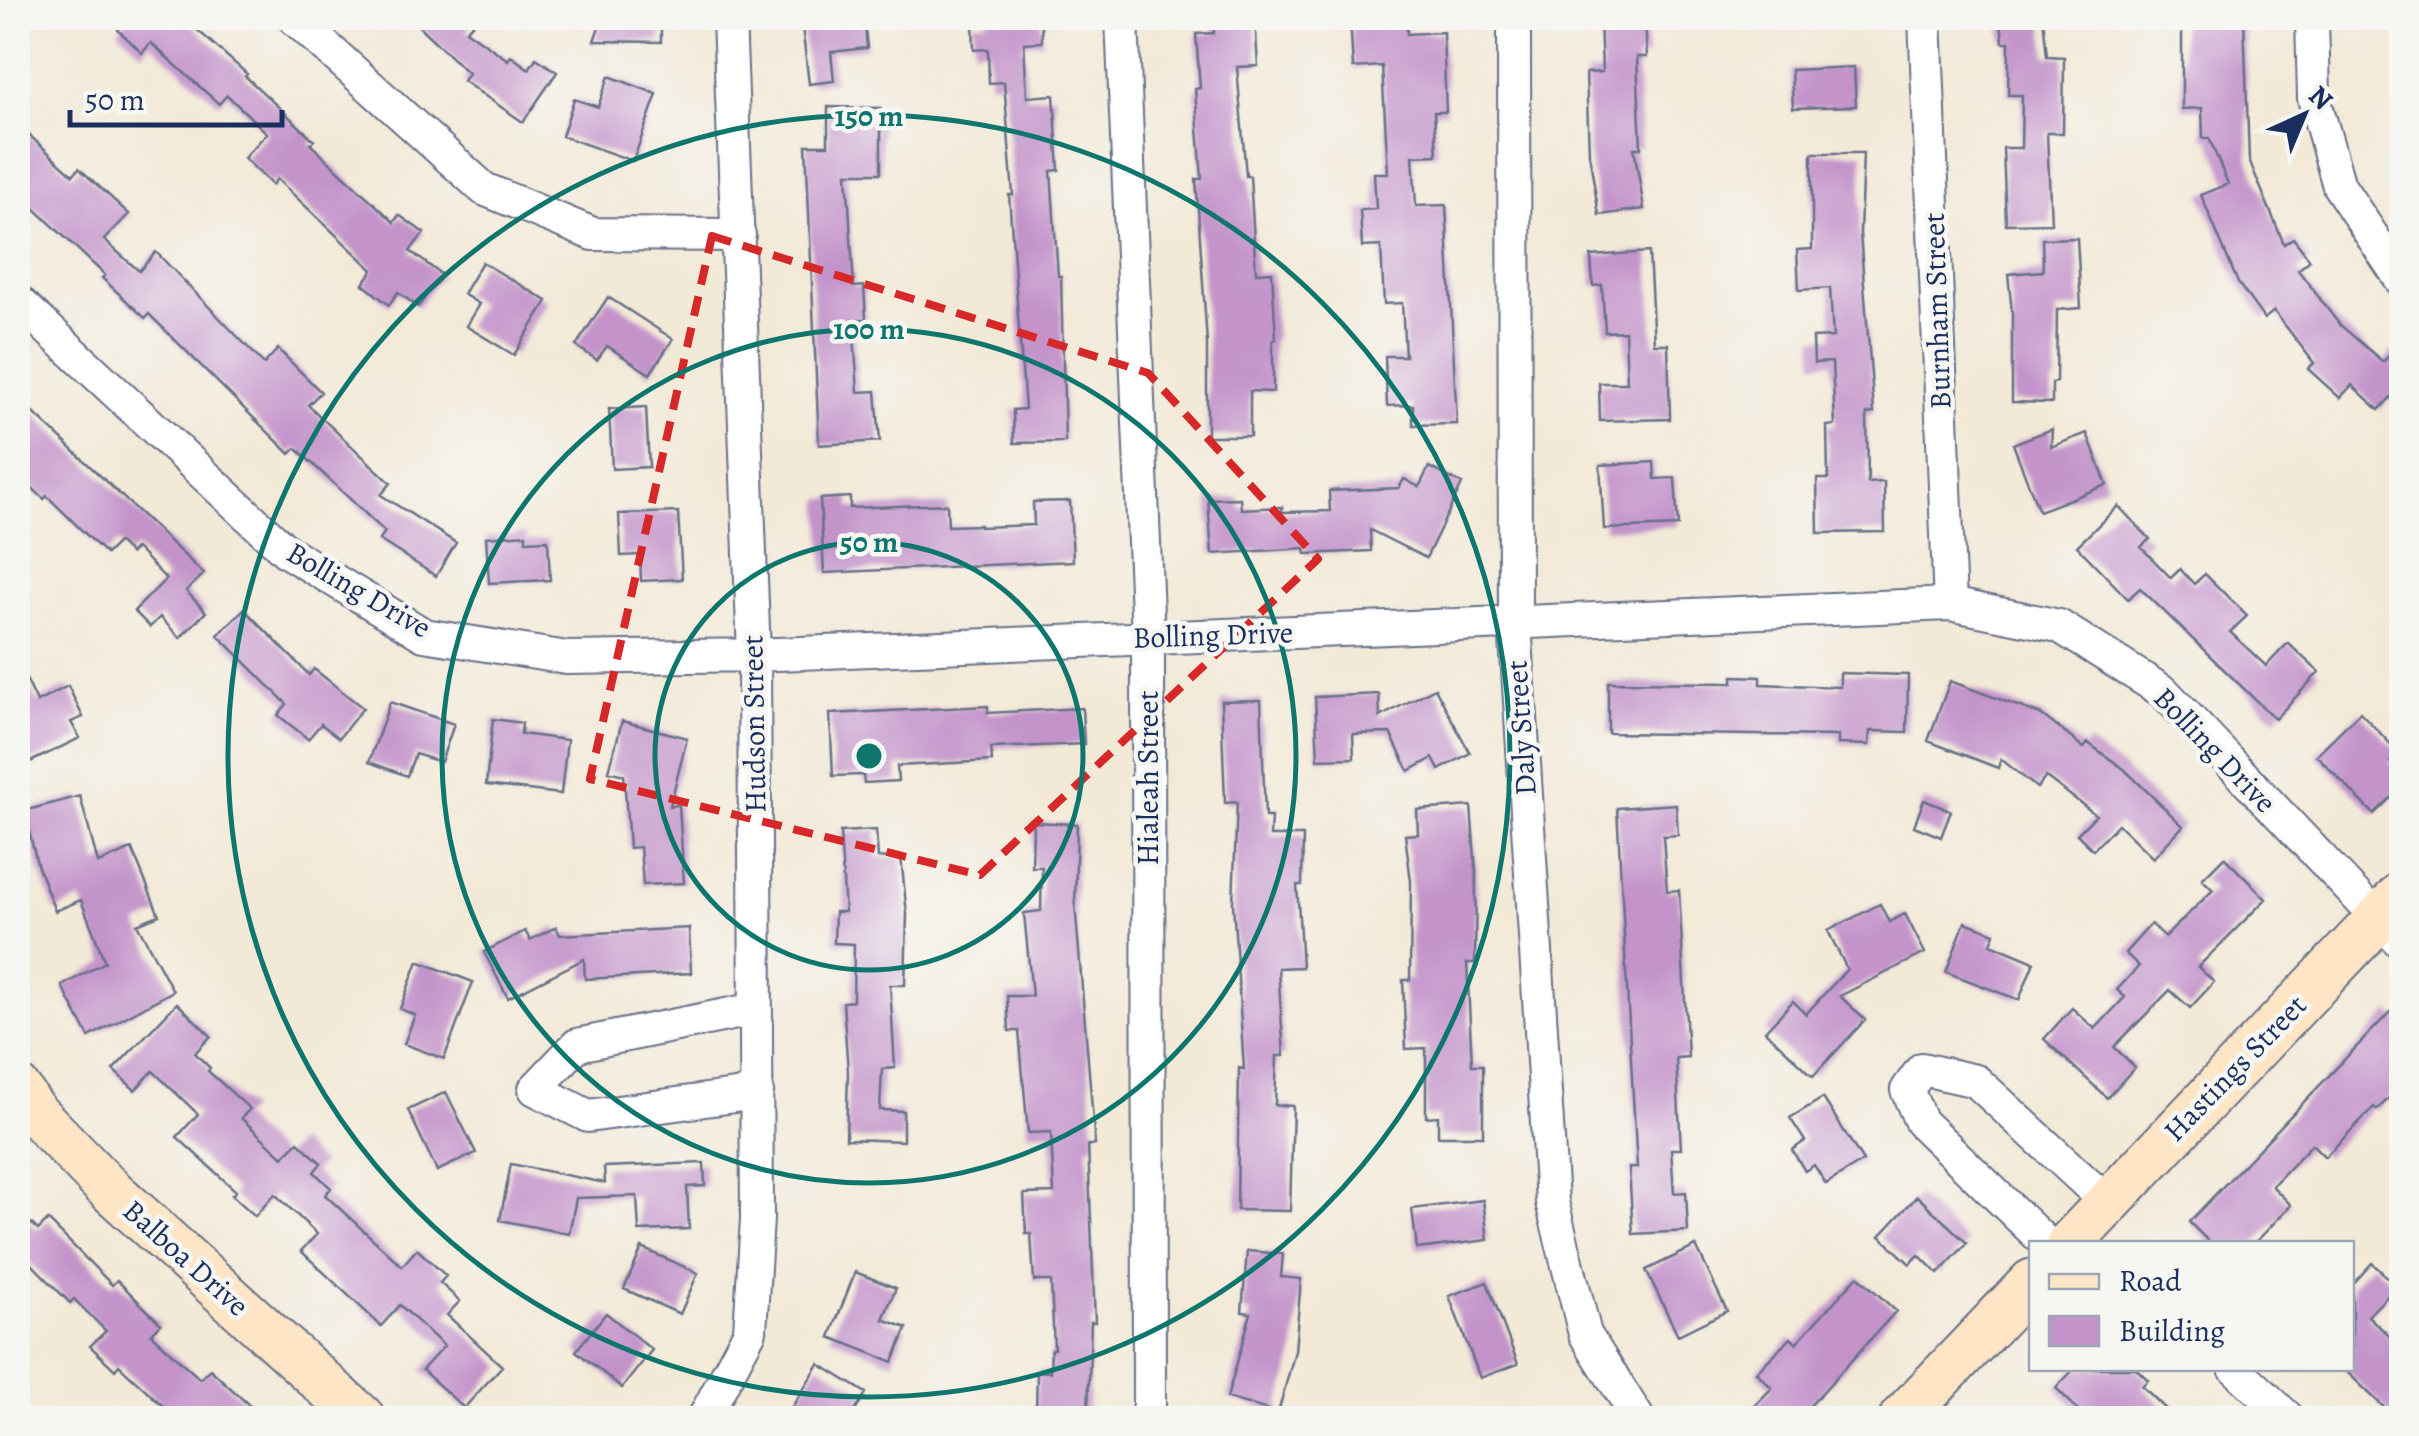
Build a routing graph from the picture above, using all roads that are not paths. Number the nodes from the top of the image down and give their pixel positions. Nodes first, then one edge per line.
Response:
1 (294, 18) edge
2 (729, 18) edge
3 (1122, 18) edge
4 (1514, 18) edge
5 (1925, 18) edge
6 (2312, 18) edge
7 (739, 235) junction
8 (2402, 281) edge
9 (18, 302) edge
10 (1950, 604) junction
11 (1514, 623) junction
12 (1148, 638) junction
13 (754, 655) junction
14 (2393, 919) edge
15 (756, 1009) junction
16 (18, 1089) edge
17 (756, 1092) junction
18 (2082, 1232) edge
19 (2029, 1285) edge
20 (2239, 1371) edge
21 (362, 1418) edge
22 (704, 1418) edge
23 (1149, 1418) edge
24 (1638, 1418) edge
25 (1902, 1418) edge
26 (2288, 1418) edge

1 - 7 street
2 - 7 street, Hudson Street
3 - 12 street, Hialeah Street
4 - 11 street, Daly Street
5 - 10 street, Burnham Street
6 - 8 street
7 - 13 street, Hudson Street
9 - 13 street, Bolling Drive
10 - 11 street, Bolling Drive
10 - 14 street, Bolling Drive
11 - 12 street, Bolling Drive
11 - 24 street, Daly Street
12 - 13 street, Bolling Drive
12 - 23 street, Hialeah Street
13 - 15 street, Hudson Street
14 - 18 street, Hastings Street
15 - 17 street, Hudson Street
15 - 17 street
16 - 21 street, Balboa Drive
17 - 22 street, Hudson Street
18 - 18 street
19 - 25 street
20 - 26 street

